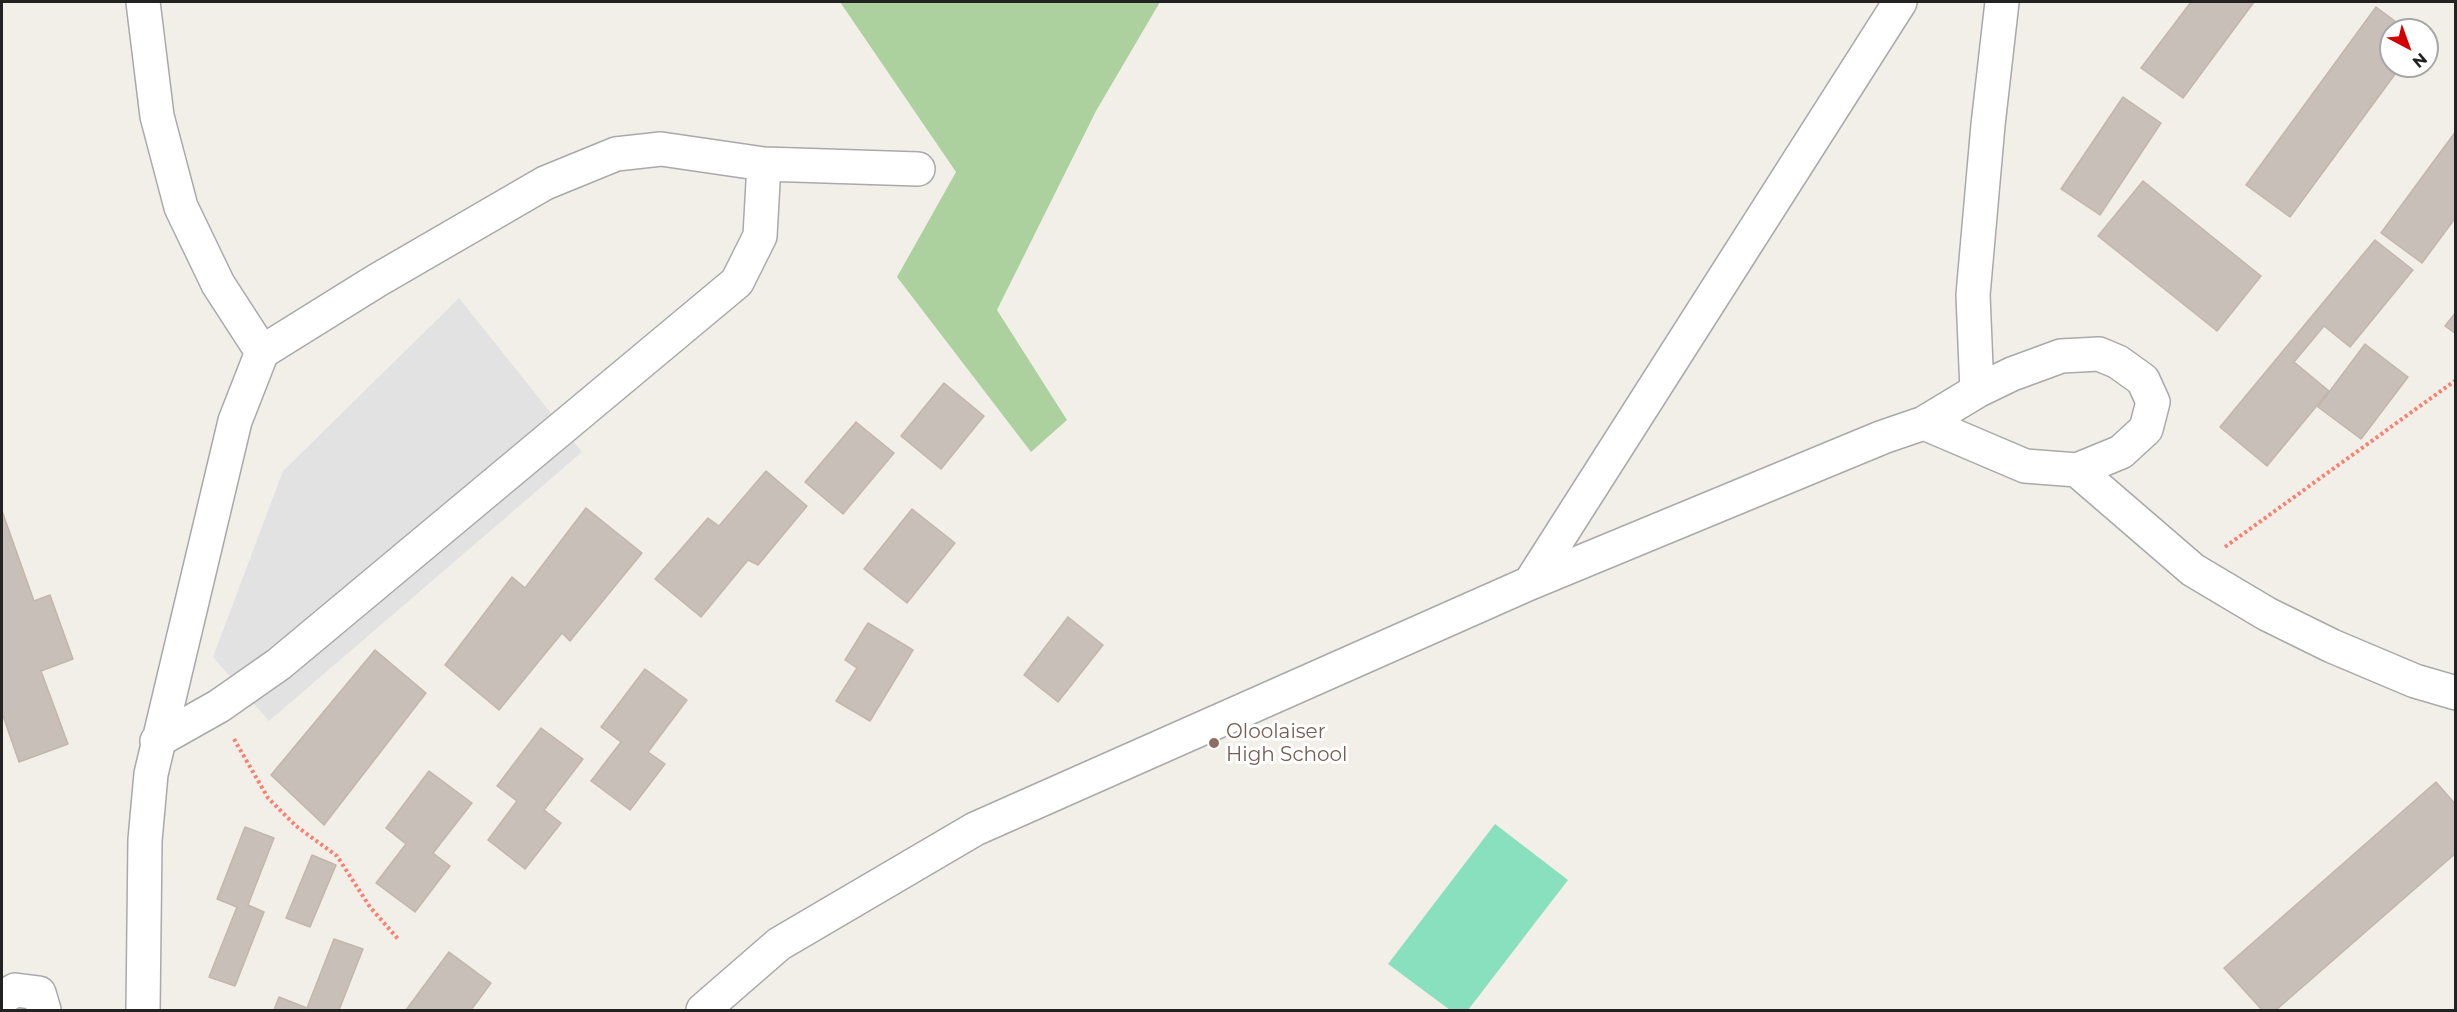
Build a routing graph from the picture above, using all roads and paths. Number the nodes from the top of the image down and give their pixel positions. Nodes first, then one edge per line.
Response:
1 (143, 2) edge
2 (1900, 2) edge
3 (2002, 2) edge
4 (764, 164) junction
5 (918, 169) dead end
6 (262, 352) junction
7 (2456, 380) edge
8 (1977, 391) junction
9 (1924, 423) junction
10 (2077, 470) junction
11 (2193, 570) junction
12 (1530, 583) junction
13 (2456, 693) edge
14 (219, 706) junction
15 (157, 741) junction
16 (398, 939) dead end
17 (2, 998) edge
18 (44, 1011) edge
19 (143, 1011) edge
20 (703, 1011) edge

1 - 6 street
2 - 12 street
3 - 8 street
4 - 5 street
4 - 6 street
4 - 14 street
6 - 15 street
7 - 11 path
8 - 9 street
8 - 10 street
9 - 10 street
9 - 12 street
10 - 11 street
11 - 13 street
12 - 20 street
14 - 15 street
14 - 16 path
15 - 19 street
17 - 18 street

